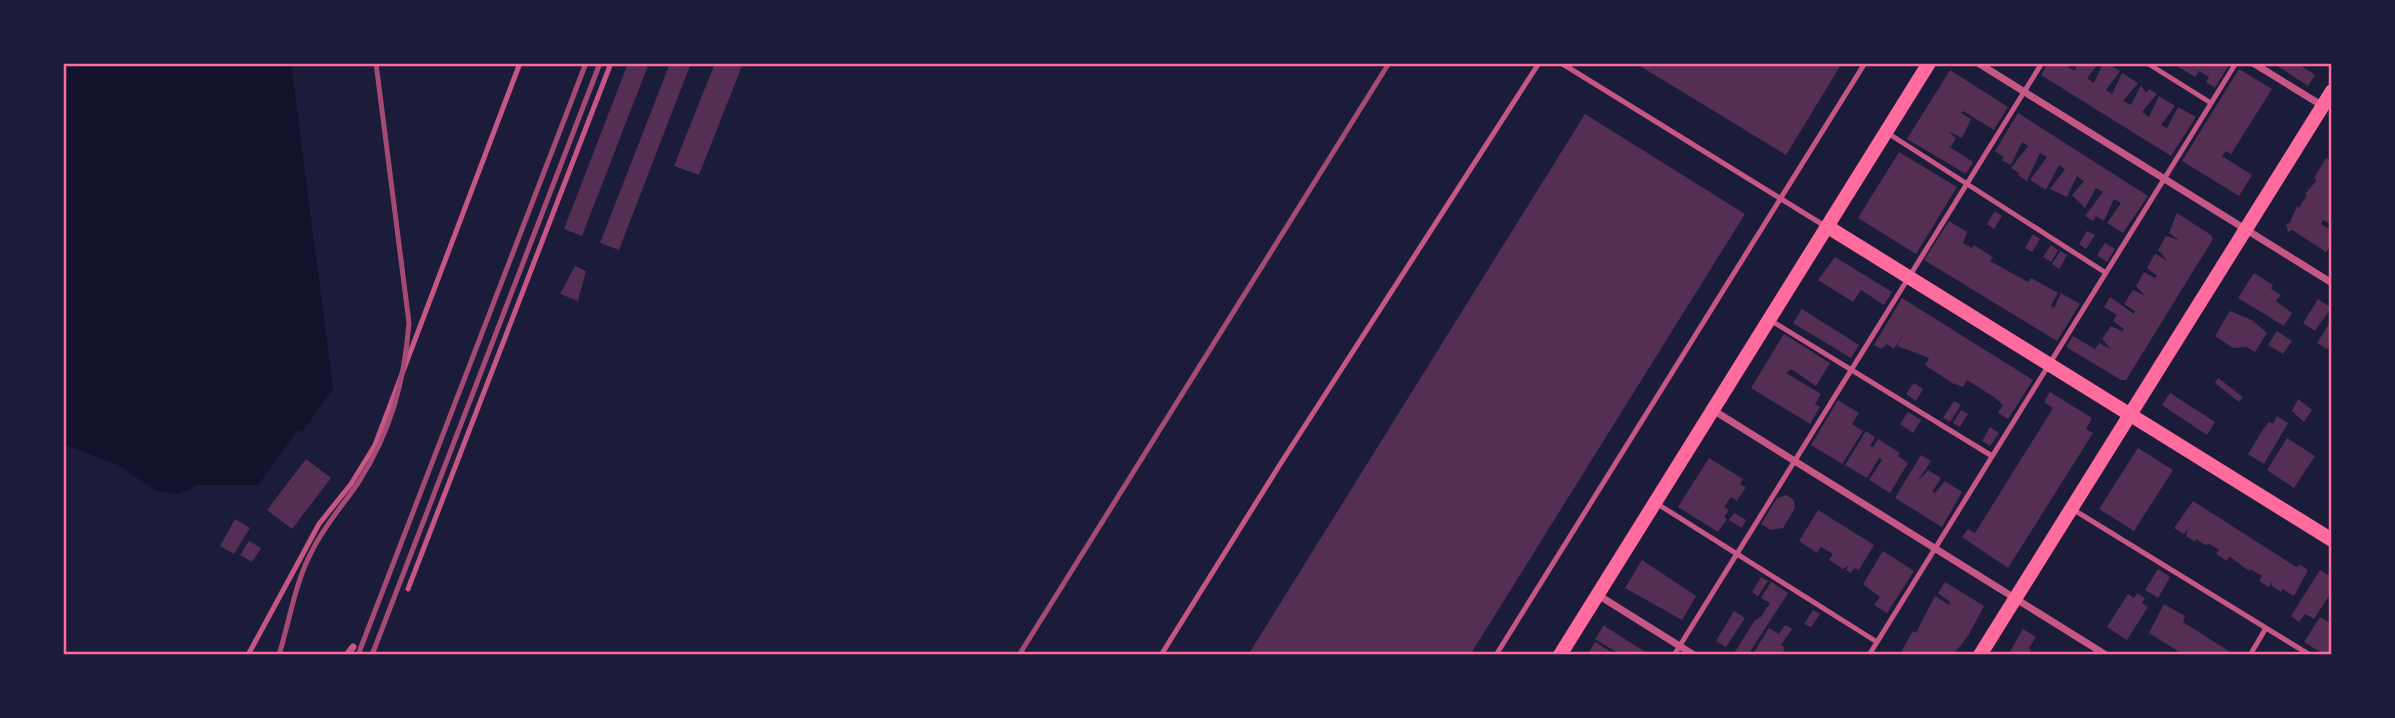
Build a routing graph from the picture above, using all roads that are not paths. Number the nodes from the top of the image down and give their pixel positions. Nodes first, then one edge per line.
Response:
1 (520, 63) edge
2 (611, 63) edge
3 (1539, 63) edge
4 (1561, 63) edge
5 (1865, 63) edge
6 (1929, 63) edge
7 (1978, 63) edge
8 (2042, 63) edge
9 (2147, 63) edge
10 (2236, 63) edge
11 (2253, 63) edge
12 (2332, 91) edge
13 (2024, 92) junction
14 (2211, 103) junction
15 (2323, 106) junction
16 (1886, 132) junction
17 (2164, 179) junction
18 (1967, 184) junction
19 (1780, 198) junction
20 (1828, 227) junction
21 (2246, 229) junction
22 (2106, 273) junction
23 (1909, 278) junction
24 (2332, 283) edge
25 (1770, 320) junction
26 (2049, 365) junction
27 (1851, 370) junction
28 (1713, 410) junction
29 (2130, 415) junction
30 (1992, 456) junction
31 (1795, 461) junction
32 (1656, 503) junction
33 (2071, 509) junction
34 (2332, 540) edge
35 (1935, 548) junction
36 (1737, 553) junction
37 (408, 589) dead end
38 (1598, 595) junction
39 (2015, 598) junction
40 (2266, 628) junction
41 (1877, 642) junction
42 (1680, 646) junction
43 (353, 647) dead end
44 (248, 655) edge
45 (347, 655) edge
46 (1161, 655) edge
47 (1496, 655) edge
48 (1560, 655) edge
49 (1674, 655) edge
50 (1694, 655) edge
51 (1869, 655) edge
52 (1980, 655) edge
53 (2106, 655) edge
54 (2250, 655) edge
55 (2310, 655) edge

1 - 44 lane
2 - 37 lane
3 - 46 lane
4 - 19 lane
5 - 19 lane
6 - 16 main road
7 - 13 street
8 - 13 lane
9 - 14 lane
10 - 14 lane
11 - 15 street
12 - 15 main road
13 - 17 street
13 - 18 lane
14 - 17 lane
15 - 21 main road
16 - 18 lane
16 - 20 main road
17 - 21 street
17 - 22 lane
18 - 22 lane
18 - 23 lane
19 - 20 lane
19 - 47 lane
20 - 23 main road
20 - 25 main road
21 - 24 street
21 - 29 main road
22 - 26 lane
23 - 26 main road
23 - 27 lane
25 - 27 lane
25 - 28 main road
26 - 29 main road
26 - 30 lane
27 - 30 lane
27 - 31 lane
28 - 31 street
28 - 32 main road
29 - 33 main road
29 - 34 main road
30 - 35 lane
31 - 35 street
31 - 36 lane
32 - 36 lane
32 - 38 main road
33 - 39 main road
33 - 40 lane
35 - 39 street
35 - 41 lane
36 - 41 lane
36 - 42 lane
38 - 42 street
38 - 48 main road
39 - 52 main road
39 - 53 street
40 - 54 lane
40 - 55 lane
41 - 51 lane
42 - 49 lane
42 - 50 street
43 - 45 street

